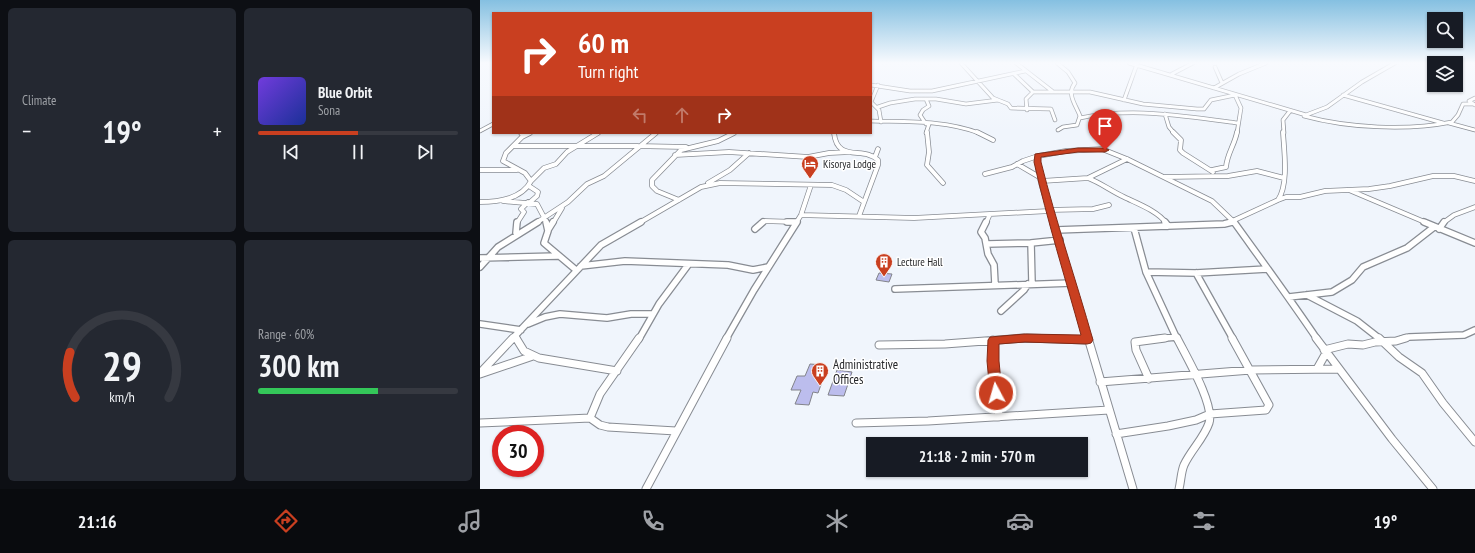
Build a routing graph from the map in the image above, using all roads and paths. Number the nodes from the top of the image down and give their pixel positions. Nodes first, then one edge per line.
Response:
1 (878, 85) edge
2 (882, 86) edge
3 (953, 86) edge
4 (982, 86) edge
5 (1026, 86) edge
6 (1047, 86) edge
7 (1072, 86) edge
8 (1130, 86) edge
9 (1207, 86) edge
10 (1217, 86) edge
11 (1356, 86) edge
12 (1214, 88) junction
13 (1052, 91) junction
14 (1033, 92) junction
15 (1070, 92) junction
16 (1235, 95) junction
17 (1343, 95) junction
18 (1475, 98) edge
19 (926, 99) junction
20 (998, 100) junction
21 (1124, 100) junction
22 (874, 104) edge
23 (1473, 104) edge
24 (1027, 110) junction
25 (1290, 111) junction
26 (1165, 114) junction
27 (1303, 114) junction
28 (1080, 118) junction
29 (1055, 120) dead end
30 (872, 121) edge
31 (881, 122) junction
32 (1237, 123) junction
33 (1450, 123) junction
34 (927, 124) junction
35 (1444, 124) junction
36 (492, 125) edge
37 (1058, 130) dead end
38 (1475, 130) edge
39 (480, 131) edge
40 (596, 134) edge
41 (655, 134) edge
42 (732, 134) edge
43 (833, 134) edge
44 (521, 135) edge
45 (993, 140) dead end
46 (836, 145) junction
47 (512, 146) junction
48 (637, 146) junction
49 (575, 147) junction
50 (687, 147) junction
51 (878, 149) dead end
52 (849, 152) junction
53 (749, 153) junction
54 (824, 154) junction
55 (675, 155) junction
56 (1038, 156) junction
57 (875, 157) junction
58 (1127, 159) junction
59 (1017, 164) junction
60 (480, 170) edge
61 (520, 170) junction
62 (1212, 170) junction
63 (985, 174) dead end
64 (1216, 176) junction
65 (1162, 177) junction
66 (1088, 178) junction
67 (1284, 178) junction
68 (1041, 180) junction
69 (530, 181) junction
70 (1475, 181) edge
71 (943, 183) dead end
72 (811, 185) junction
73 (529, 186) junction
74 (701, 187) junction
75 (1347, 190) junction
76 (678, 200) junction
77 (1278, 200) junction
78 (500, 201) junction
79 (480, 202) edge
80 (529, 202) junction
81 (864, 202) junction
82 (565, 204) junction
83 (1109, 205) dead end
84 (1475, 207) edge
85 (1049, 210) junction
86 (990, 214) junction
87 (801, 215) junction
88 (859, 216) junction
89 (544, 218) junction
90 (1234, 221) junction
91 (796, 222) junction
92 (1168, 226) junction
93 (1134, 228) junction
94 (1437, 228) junction
95 (755, 229) dead end
96 (1056, 230) junction
97 (548, 231) junction
98 (516, 233) junction
99 (1060, 240) junction
100 (1031, 243) junction
101 (1475, 243) edge
102 (987, 244) junction
103 (558, 256) junction
104 (480, 258) edge
105 (487, 258) junction
106 (688, 265) junction
107 (480, 267) edge
108 (768, 267) junction
109 (578, 268) junction
110 (1267, 269) junction
111 (1146, 272) junction
112 (1196, 273) junction
113 (1030, 283) junction
114 (1072, 283) junction
115 (995, 284) junction
116 (895, 289) dead end
117 (1306, 295) junction
118 (1289, 297) junction
119 (1001, 311) dead end
120 (653, 314) junction
121 (480, 324) edge
122 (523, 328) junction
123 (1475, 330) edge
124 (515, 336) junction
125 (1177, 337) junction
126 (994, 340) junction
127 (1087, 340) junction
128 (1382, 341) junction
129 (879, 345) dead end
130 (1325, 352) junction
131 (533, 356) junction
132 (1317, 369) junction
133 (1338, 369) junction
134 (1251, 370) junction
135 (617, 371) junction
136 (480, 374) edge
137 (1196, 375) junction
138 (1149, 378) junction
139 (1100, 382) junction
140 (1109, 410) junction
141 (1210, 414) junction
142 (998, 417) junction
143 (590, 418) junction
144 (480, 423) edge
145 (856, 423) dead end
146 (676, 431) junction
147 (1116, 434) junction
148 (1475, 442) edge
149 (646, 489) edge
150 (1133, 489) edge
151 (1179, 489) edge
152 (1433, 489) edge

1 - 22 street
2 - 3 street
4 - 20 street
5 - 14 street
6 - 13 street
7 - 15 street
8 - 21 street
9 - 12 street
10 - 12 street
11 - 17 street
12 - 16 street
13 - 14 street
13 - 15 street
14 - 24 street
15 - 21 street
15 - 28 street
16 - 21 street
16 - 25 street
16 - 32 street
17 - 27 street
17 - 35 street
18 - 23 street
19 - 20 street
19 - 22 street
19 - 34 street
20 - 24 street
22 - 31 street
23 - 33 street
24 - 29 street
25 - 27 street
25 - 67 street
26 - 28 street
26 - 32 street
26 - 62 street
27 - 35 street
28 - 37 street
30 - 31 street
31 - 34 street
32 - 62 street
33 - 35 street
33 - 38 street
34 - 45 street
34 - 71 street
36 - 39 street
40 - 49 street
41 - 48 street
42 - 50 street
43 - 46 street
44 - 47 street
46 - 52 street
46 - 54 street
47 - 49 street
47 - 61 street
48 - 49 street
48 - 50 street
48 - 82 street
49 - 69 street
50 - 55 street
51 - 57 street
52 - 54 street
52 - 57 street
53 - 54 street
53 - 55 street
53 - 74 street
55 - 76 street
56 - 58 street
56 - 59 street
56 - 68 street
57 - 81 street
58 - 65 street
58 - 66 street
59 - 63 street
59 - 68 street
60 - 61 street
61 - 69 street
62 - 64 street
64 - 65 street
64 - 67 street
65 - 90 street
66 - 68 street
66 - 92 street
67 - 77 street
68 - 85 street
69 - 73 street
70 - 75 street
72 - 74 street
72 - 81 street
72 - 87 street
73 - 78 street
73 - 80 street
74 - 76 street
75 - 77 street
75 - 94 street
76 - 109 street
77 - 90 street
78 - 79 street
78 - 80 street
80 - 89 street
80 - 98 street
81 - 88 street
82 - 89 street
82 - 97 street
83 - 85 street
84 - 94 street
85 - 86 street
85 - 96 street
86 - 88 street
86 - 102 street
87 - 88 street
87 - 91 street
89 - 97 street
89 - 98 street
90 - 92 street
90 - 110 street
91 - 95 street
91 - 108 street
92 - 93 street
93 - 96 street
93 - 111 street
94 - 101 street
94 - 117 street
96 - 99 street
97 - 103 street
98 - 105 street
99 - 100 street
99 - 114 street
100 - 102 street
100 - 113 street
102 - 115 street
103 - 105 street
103 - 109 street
104 - 105 street
105 - 107 street
106 - 108 street
106 - 109 street
106 - 120 street
108 - 146 street
109 - 122 street
110 - 112 street
110 - 118 street
111 - 112 street
111 - 125 street
112 - 134 street
113 - 114 street
113 - 115 street
113 - 119 street
114 - 127 street
115 - 116 street
117 - 118 street
117 - 128 street
118 - 130 street
120 - 122 street
120 - 135 street
121 - 122 street
122 - 124 street
123 - 128 street
124 - 131 street
124 - 136 street
125 - 137 street
125 - 138 street
126 - 127 street
126 - 129 street
126 - 142 street
127 - 139 street
128 - 130 street
128 - 148 street
130 - 132 street
130 - 133 street
131 - 135 street
131 - 136 street
132 - 133 street
132 - 134 street
133 - 152 street
134 - 137 street
134 - 141 street
135 - 143 street
137 - 138 street
137 - 141 street
138 - 139 street
139 - 140 street
140 - 142 street
140 - 147 street
141 - 147 street
141 - 151 street
142 - 145 street
143 - 144 street
143 - 146 street
146 - 149 street
147 - 150 street

